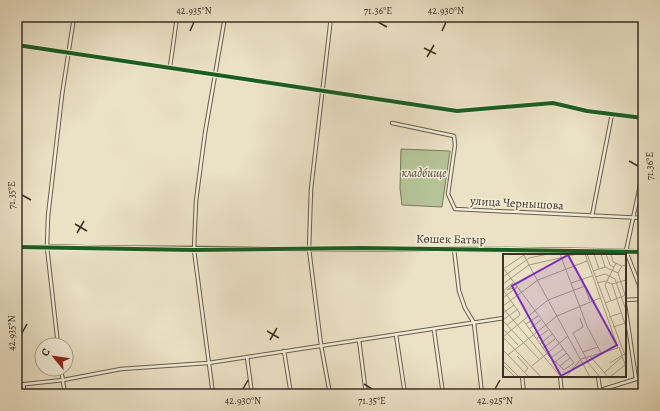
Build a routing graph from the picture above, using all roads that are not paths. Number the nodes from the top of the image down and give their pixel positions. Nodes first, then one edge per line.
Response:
1 (74, 17) edge
2 (177, 17) edge
3 (225, 17) edge
4 (330, 17) edge
5 (17, 45) edge
6 (68, 53) junction
7 (170, 67) junction
8 (216, 74) junction
9 (322, 91) junction
10 (612, 114) junction
11 (643, 118) edge
12 (392, 123) dead end
13 (643, 172) edge
14 (641, 186) edge
15 (592, 216) junction
16 (643, 218) edge
17 (632, 219) junction
18 (17, 246) edge
19 (47, 247) junction
20 (309, 249) junction
21 (454, 249) junction
22 (194, 250) junction
23 (626, 251) junction
24 (643, 252) edge
25 (643, 294) edge
26 (643, 299) edge
27 (626, 300) edge
28 (626, 312) edge
29 (503, 318) edge
30 (474, 323) junction
31 (434, 330) junction
32 (396, 335) junction
33 (57, 337) edge
34 (359, 340) junction
35 (321, 345) junction
36 (284, 351) junction
37 (248, 357) junction
38 (208, 363) junction
39 (62, 377) edge
40 (522, 377) edge
41 (560, 377) edge
42 (598, 377) edge
43 (643, 377) edge
44 (636, 379) junction
45 (62, 380) junction
46 (23, 384) junction
47 (17, 385) edge
48 (600, 390) junction
49 (24, 394) edge
50 (65, 394) edge
51 (213, 394) edge
52 (252, 394) edge
53 (291, 394) edge
54 (330, 394) edge
55 (366, 394) edge
56 (405, 394) edge
57 (443, 394) edge
58 (482, 394) edge
59 (524, 394) edge
60 (562, 394) edge
61 (588, 394) edge

1 - 6 street
2 - 7 street
3 - 8 street
4 - 9 street
5 - 6 street
6 - 7 street
6 - 19 street
7 - 8 street
8 - 9 street
8 - 22 street
9 - 10 street
9 - 20 street
10 - 11 street
10 - 15 street
12 - 15 street, улица Чернышова
13 - 14 street
14 - 17 street
15 - 17 street, улица Чернышова
16 - 17 street, улица Чернышова
17 - 23 street
18 - 19 street
19 - 22 street, Көшек Батыр
19 - 33 street
20 - 21 street, Көшек Батыр
20 - 22 street, Көшек Батыр
20 - 35 street
21 - 23 street, Көшек Батыр
21 - 30 street
22 - 38 street
23 - 24 street, Көшек Батыр
23 - 25 street
26 - 27 street
28 - 44 street
29 - 30 street
30 - 31 street
30 - 58 street
31 - 32 street
31 - 57 street
32 - 34 street
32 - 56 street
34 - 35 street
34 - 55 street
35 - 36 street
35 - 54 street
36 - 37 street
36 - 53 street
37 - 38 street
37 - 52 street
38 - 45 street
38 - 51 street
39 - 45 street
40 - 59 street
41 - 60 street
42 - 48 street
43 - 44 street
44 - 48 street
45 - 46 street
45 - 50 street
46 - 47 street
46 - 49 street
48 - 61 street

